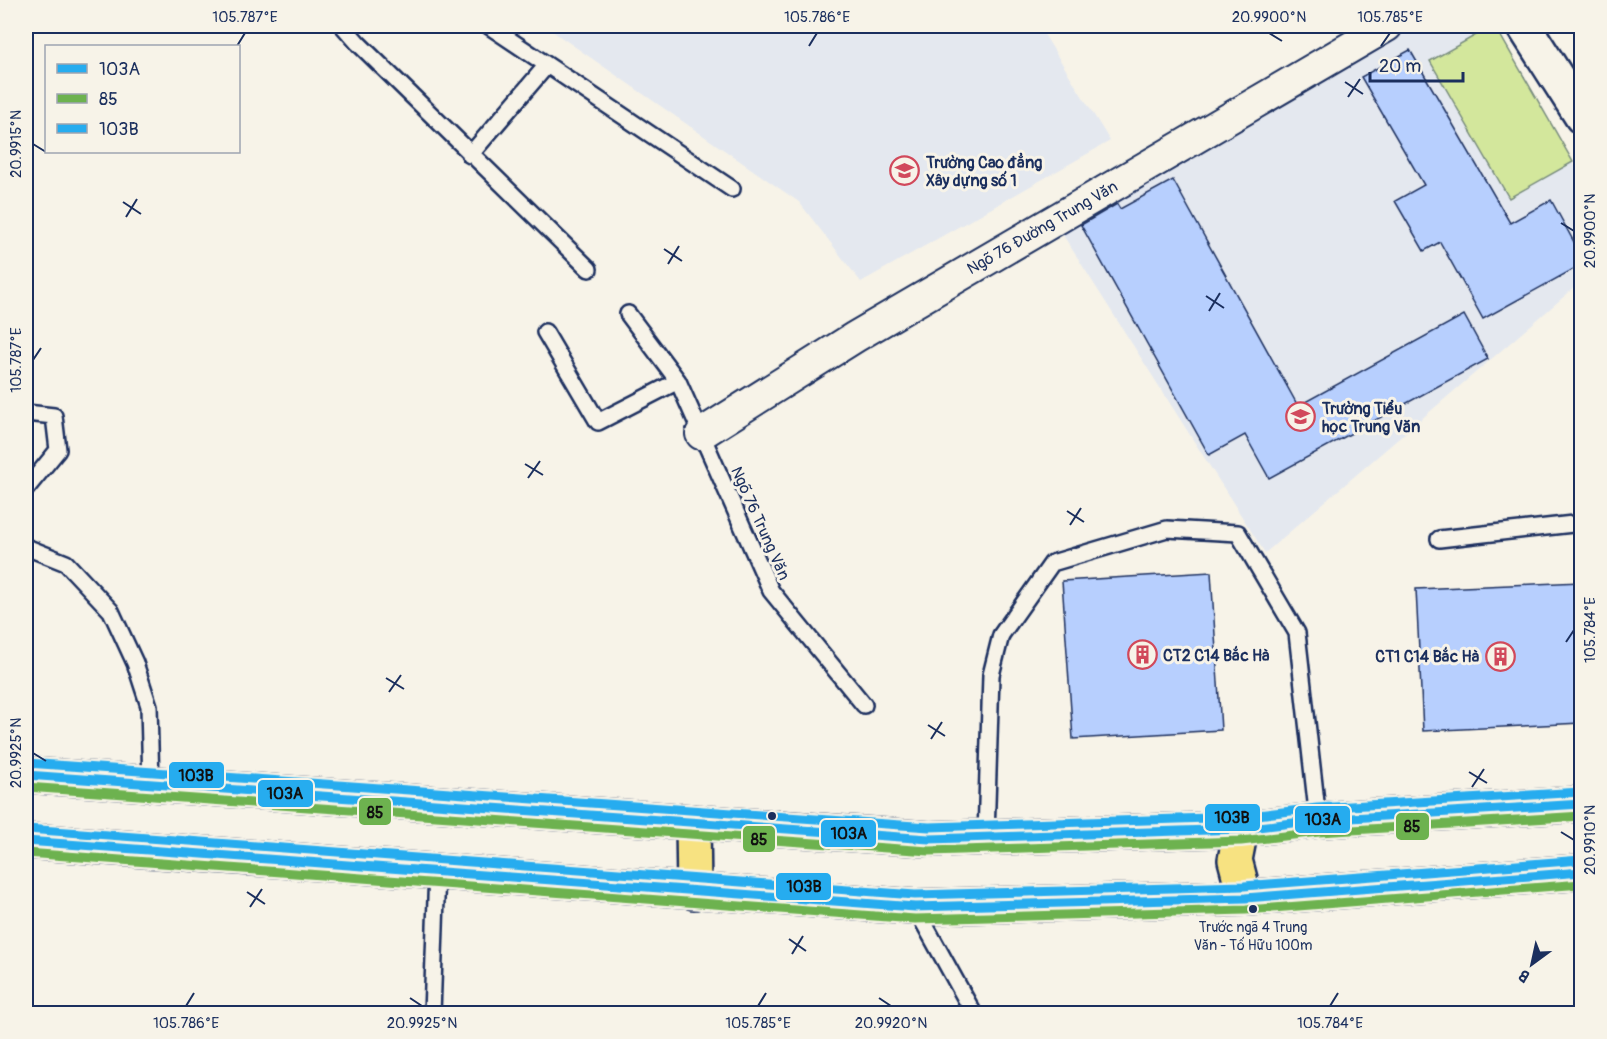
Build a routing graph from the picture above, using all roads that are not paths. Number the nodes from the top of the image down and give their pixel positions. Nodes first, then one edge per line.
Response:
1 (343, 26) edge
2 (489, 26) edge
3 (1387, 26) edge
4 (1524, 26) edge
5 (547, 65) junction
6 (1581, 117) edge
7 (470, 155) junction
8 (732, 189) dead end
9 (589, 269) dead end
10 (628, 314) dead end
11 (545, 332) dead end
12 (678, 381) junction
13 (26, 413) edge
14 (700, 434) junction
15 (26, 489) edge
16 (1581, 523) edge
17 (1439, 539) dead end
18 (26, 548) edge
19 (864, 705) dead end
20 (26, 775) edge
21 (151, 785) junction
22 (1581, 804) edge
23 (1318, 819) junction
24 (693, 822) junction
25 (1240, 829) junction
26 (986, 836) junction
27 (26, 841) edge
28 (437, 870) junction
29 (1581, 872) edge
30 (694, 892) junction
31 (1245, 898) junction
32 (915, 907) junction
33 (432, 1014) edge
34 (974, 1014) edge

1 - 7 lane
2 - 5 lane
3 - 14 street, Ngõ 76 Đường Trung Văn
4 - 6 street
5 - 7 lane
5 - 8 lane
7 - 9 lane
10 - 12 lane, Ngõ 76 Trung Văn
11 - 12 lane
12 - 14 lane, Ngõ 76 Trung Văn
13 - 15 lane
14 - 19 lane, Ngõ 76 Trung Văn
16 - 17 lane
18 - 21 lane
20 - 21 main road
21 - 24 main road
22 - 23 main road
23 - 25 main road
23 - 26 lane
24 - 26 main road
24 - 30 main road
25 - 26 main road
25 - 31 main road
27 - 28 main road
28 - 30 main road
28 - 33 lane
29 - 31 main road
30 - 32 main road
31 - 32 main road
32 - 34 lane

